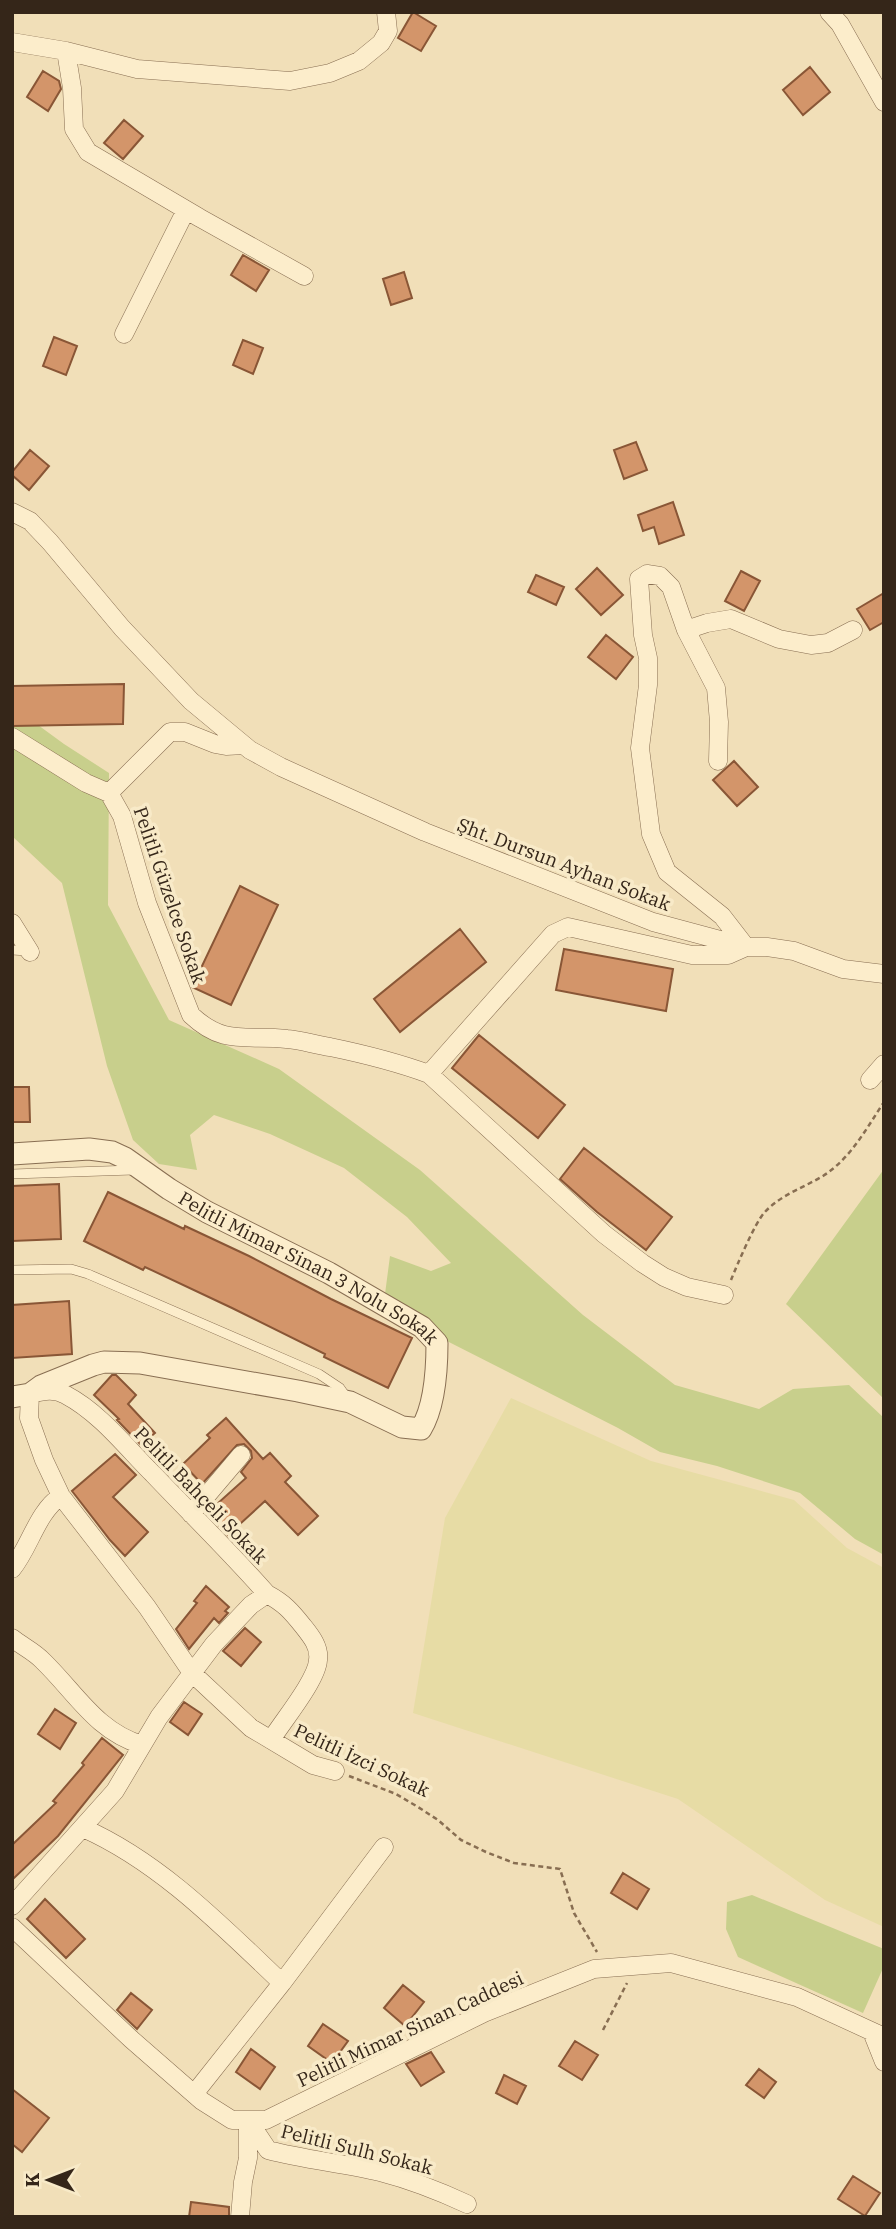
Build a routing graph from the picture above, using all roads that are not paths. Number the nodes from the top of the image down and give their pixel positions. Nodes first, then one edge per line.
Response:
1 (386, 12) edge
2 (830, 12) edge
3 (12, 42) edge
4 (66, 51) junction
5 (884, 102) edge
6 (186, 210) junction
7 (304, 276) dead end
8 (124, 334) dead end
9 (12, 512) edge
10 (686, 630) junction
11 (853, 630) dead end
12 (12, 737) edge
13 (244, 745) junction
14 (718, 761) dead end
15 (109, 793) junction
16 (12, 923) edge
17 (746, 947) junction
18 (21, 951) edge
19 (877, 973) edge
20 (884, 986) edge
21 (884, 1064) edge
22 (429, 1074) junction
23 (870, 1080) dead end
24 (12, 1154) edge
25 (142, 1170) junction
26 (12, 1174) edge
27 (12, 1270) edge
28 (724, 1295) road end
29 (21, 1395) edge
30 (350, 1402) junction
31 (242, 1455) dead end
32 (61, 1496) junction
33 (191, 1514) junction
34 (12, 1569) edge
35 (267, 1594) junction
36 (12, 1638) edge
37 (192, 1672) junction
38 (271, 1740) junction
39 (142, 1745) junction
40 (335, 1770) road end
41 (83, 1828) junction
42 (384, 1847) dead end
43 (12, 1906) edge
44 (12, 1927) edge
45 (282, 1983) junction
46 (878, 2035) edge
47 (884, 2063) edge
48 (194, 2094) junction
49 (248, 2120) junction
50 (467, 2204) dead end
51 (240, 2217) edge

1 - 4 street
2 - 5 street
3 - 4 street
4 - 6 street
6 - 7 street
6 - 8 street
9 - 13 street, Şht. Dursun Ayhan Sokak
10 - 11 street
10 - 14 street
10 - 17 street
12 - 15 street
13 - 15 street, Şht. Dursun Ayhan Sokak
13 - 17 street, Şht. Dursun Ayhan Sokak
15 - 22 street, Pelitli Güzelce Sokak
16 - 18 street
17 - 19 street, Şht. Dursun Ayhan Sokak
17 - 22 street
19 - 20 street
21 - 23 street
22 - 28 street, Pelitli Güzelce Sokak
24 - 25 street, Pelitli Mimar Sinan 3 Nolu Sokak
25 - 26 lane
25 - 30 street, Pelitli Mimar Sinan 3 Nolu Sokak
27 - 30 lane
29 - 30 street, Pelitli Mimar Sinan 3 Nolu Sokak
29 - 32 street
29 - 33 street, Pelitli Bahçeli Sokak
31 - 33 street
32 - 34 street
32 - 37 street, Pelitli İzci Sokak
33 - 35 street, Pelitli Bahçeli Sokak
35 - 37 street, Pelitli Bahçeli Sokak
35 - 38 street
36 - 39 street
37 - 38 street, Pelitli İzci Sokak
37 - 39 street, Pelitli Bahçeli Sokak
38 - 40 street, Pelitli İzci Sokak
39 - 41 street, Pelitli Bahçeli Sokak
41 - 43 street, Pelitli Bahçeli Sokak
41 - 45 street
42 - 45 street
44 - 48 street
45 - 48 street
46 - 47 street
46 - 49 street, Pelitli Mimar Sinan Caddesi
48 - 49 street
49 - 50 street, Pelitli Sulh Sokak
49 - 51 street

